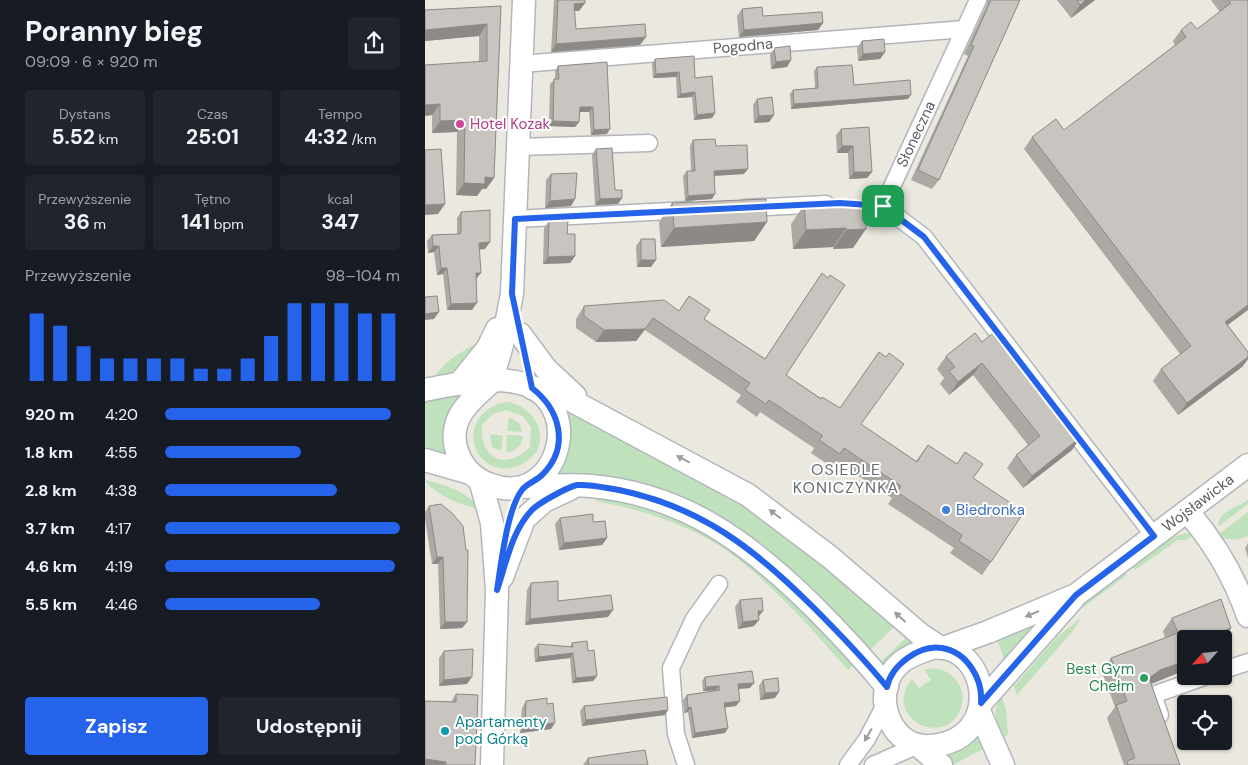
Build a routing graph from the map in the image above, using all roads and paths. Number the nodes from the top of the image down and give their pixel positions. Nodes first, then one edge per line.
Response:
1 (524, 0) edge
2 (979, 0) edge
3 (965, 29) junction
4 (521, 64) junction
5 (649, 142) dead end
6 (518, 147) junction
7 (840, 203) edge
8 (731, 208) edge
9 (702, 210) edge
10 (515, 219) junction
11 (510, 300) junction
12 (520, 334) junction
13 (491, 382) junction
14 (459, 384) junction
15 (532, 388) junction
16 (425, 390) edge
17 (586, 408) junction
18 (425, 460) edge
19 (1248, 465) edge
20 (475, 477) junction
21 (576, 485) junction
22 (525, 488) junction
23 (1187, 511) junction
24 (1154, 536) junction
25 (719, 584) dead end
26 (497, 590) junction
27 (1076, 595) junction
28 (1248, 616) edge
29 (941, 647) junction
30 (1248, 662) edge
31 (1233, 667) edge
32 (1181, 685) edge
33 (887, 695) junction
34 (980, 707) junction
35 (1165, 730) edge
36 (918, 746) junction
37 (491, 765) edge
38 (686, 765) edge
39 (848, 765) edge
40 (873, 765) edge
41 (941, 765) edge
42 (1003, 765) edge

1 - 4 main road
2 - 3 street, Słoneczna
3 - 4 street, Pogodna
3 - 24 street, Słoneczna
4 - 6 main road
5 - 6 street
6 - 10 main road
7 - 8 street
9 - 10 street
10 - 11 main road
11 - 12 main road
11 - 13 main road
11 - 14 main road
12 - 15 main road
12 - 17 main road
13 - 14 main road
13 - 15 main road
13 - 20 main road
14 - 16 main road
15 - 17 main road
15 - 22 main road
29 -> 17 main road
18 - 20 main road
19 - 23 main road, Wojsławicka
20 - 22 main road
20 - 26 main road
21 - 22 main road
21 - 26 main road
21 - 33 main road
22 - 26 main road
23 - 24 main road, Wojsławicka
23 - 28 main road
24 - 27 main road, Wojsławicka
25 - 38 street
26 - 37 main road
27 -> 29 main road, Wojsławicka
27 - 34 main road, Wojsławicka
29 - 33 main road
29 - 34 main road
30 - 31 street
32 - 35 street
33 - 36 main road
33 -> 39 street
34 - 36 main road
34 - 42 main road
36 - 40 street
36 - 41 main road

